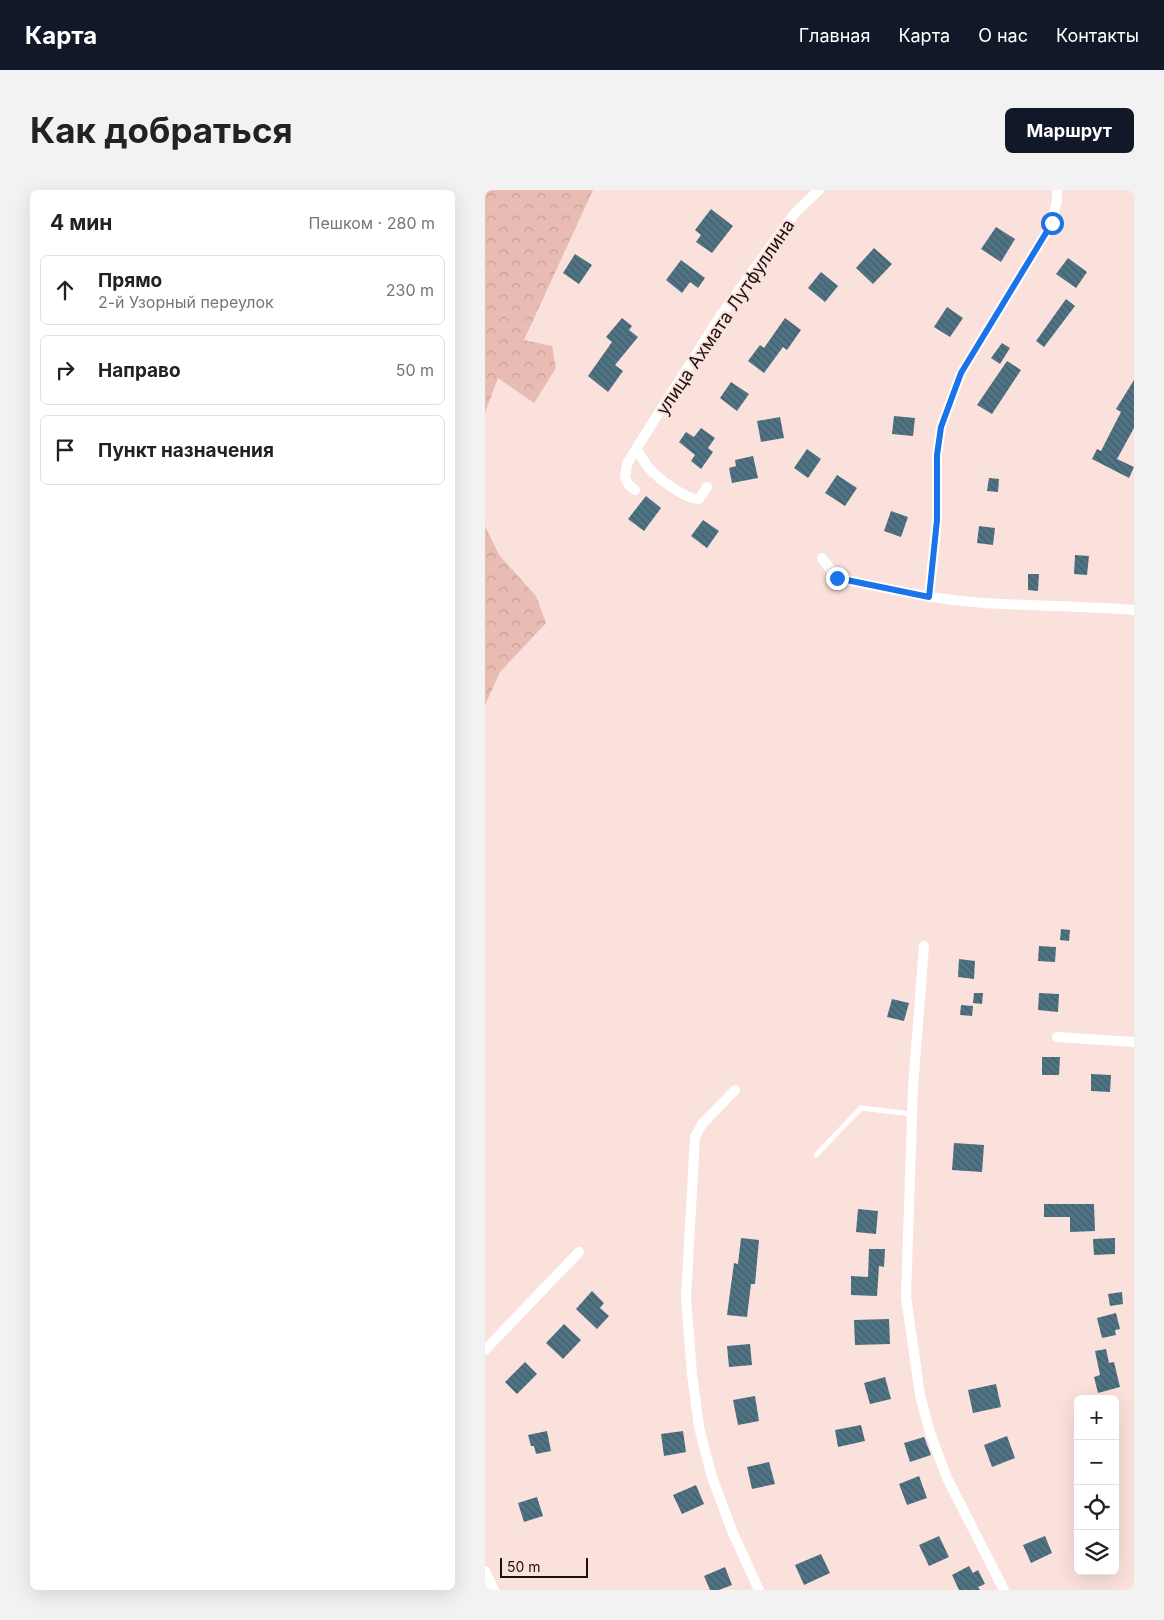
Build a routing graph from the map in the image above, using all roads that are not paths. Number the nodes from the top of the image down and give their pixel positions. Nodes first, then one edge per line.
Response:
1 (819, 190) edge
2 (1057, 190) edge
3 (636, 449) junction
4 (707, 486) dead end
5 (635, 490) dead end
6 (822, 558) dead end
7 (929, 597) junction
8 (1134, 610) edge
9 (924, 946) dead end
10 (1057, 1037) dead end
11 (1134, 1042) edge
12 (735, 1090) dead end
13 (912, 1114) junction
14 (816, 1155) dead end
15 (579, 1252) dead end
16 (485, 1350) edge
17 (485, 1571) edge
18 (494, 1590) edge
19 (759, 1590) edge
20 (1004, 1590) edge

1 - 3 street, улица Ахмата Лутфуллина
2 - 7 street
3 - 4 street
3 - 5 street, улица Ахмата Лутфуллина
6 - 7 street
7 - 8 street
9 - 13 street
10 - 11 street
12 - 19 street
13 - 14 lane
13 - 20 street
15 - 16 street
17 - 18 street

